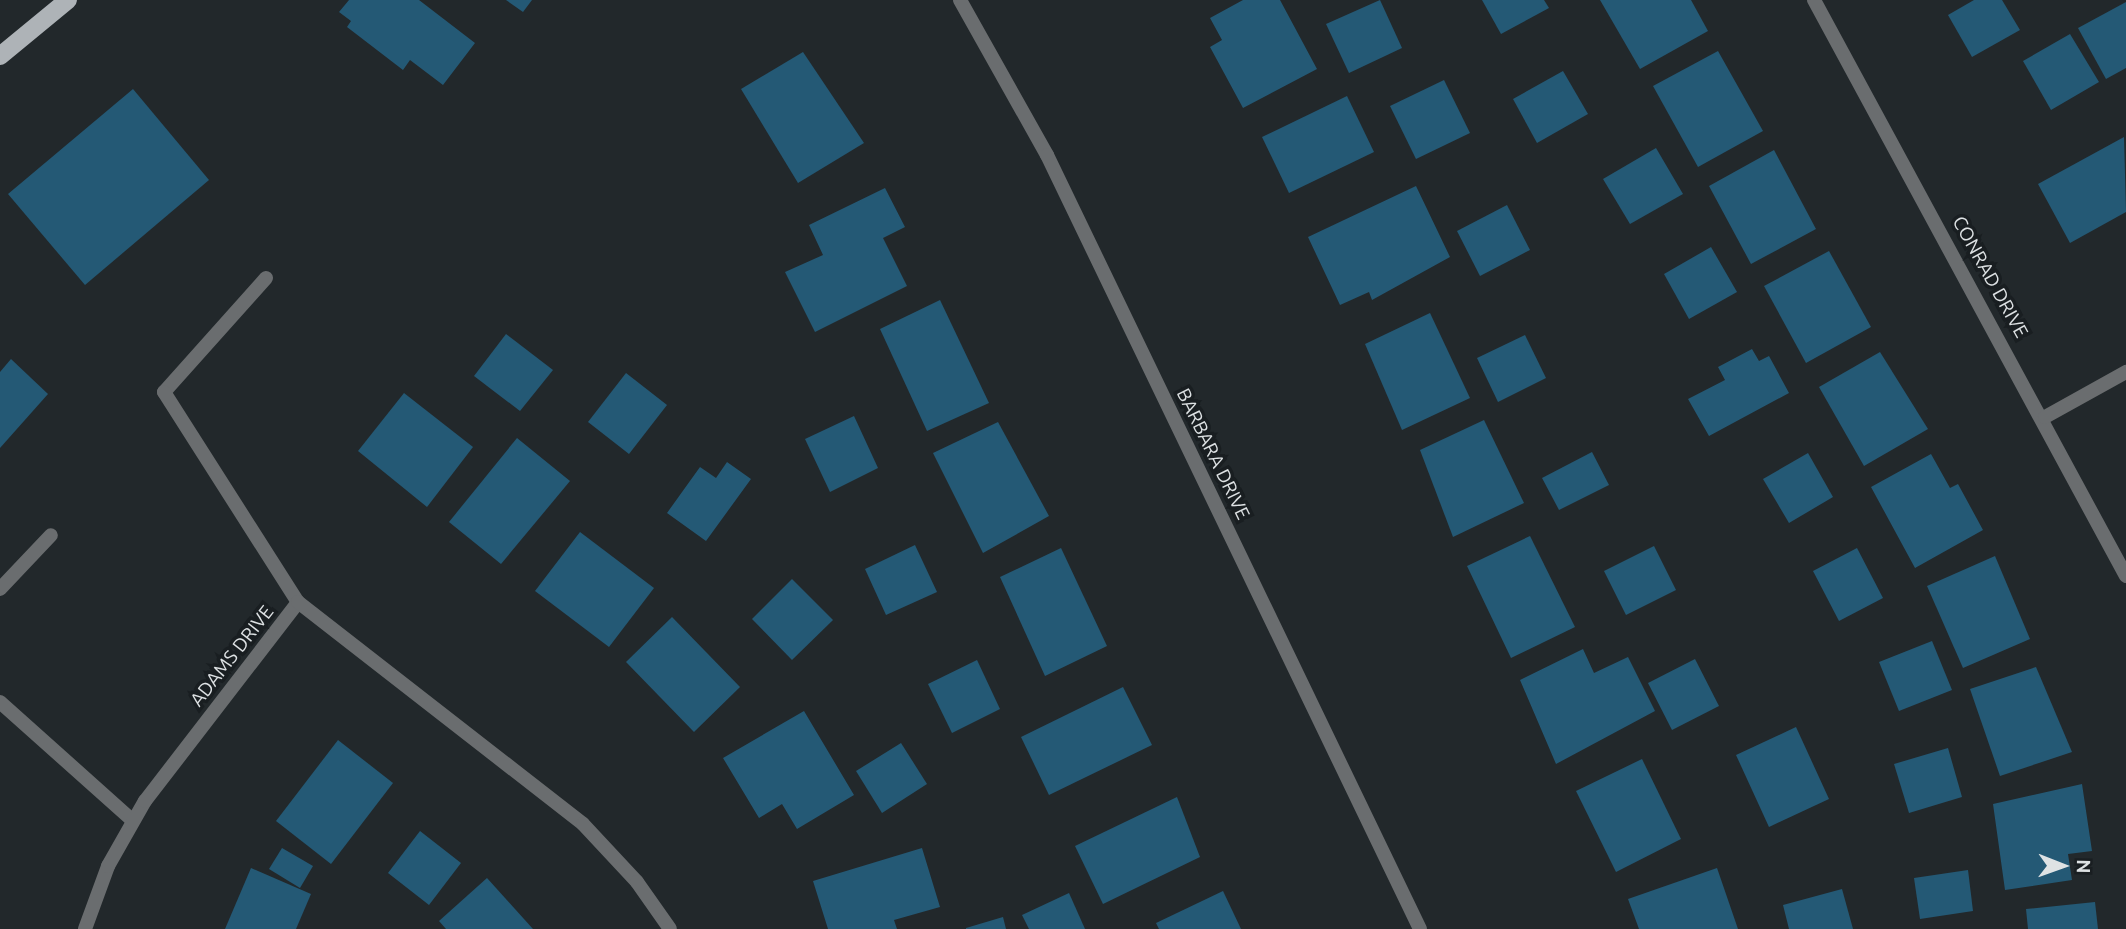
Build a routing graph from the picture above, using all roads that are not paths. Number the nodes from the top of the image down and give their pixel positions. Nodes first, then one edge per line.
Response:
1 (68, 0) edge
2 (960, 0) edge
3 (1814, 0) edge
4 (0, 56) edge
5 (266, 278) dead end
6 (2126, 372) edge
7 (2045, 417) junction
8 (51, 535) dead end
9 (2126, 576) edge
10 (0, 589) edge
11 (298, 602) junction
12 (0, 702) edge
13 (133, 821) junction
14 (85, 929) edge
15 (670, 929) edge
16 (1420, 929) edge

1 - 4 main road
2 - 16 street, BARBARA DRIVE
3 - 7 street, CONRAD DRIVE
5 - 11 street
6 - 7 street
7 - 9 street, CONRAD DRIVE
8 - 10 street
11 - 13 street, ADAMS DRIVE
11 - 15 street, ADAMS DRIVE
12 - 13 street
13 - 14 street, ADAMS DRIVE

